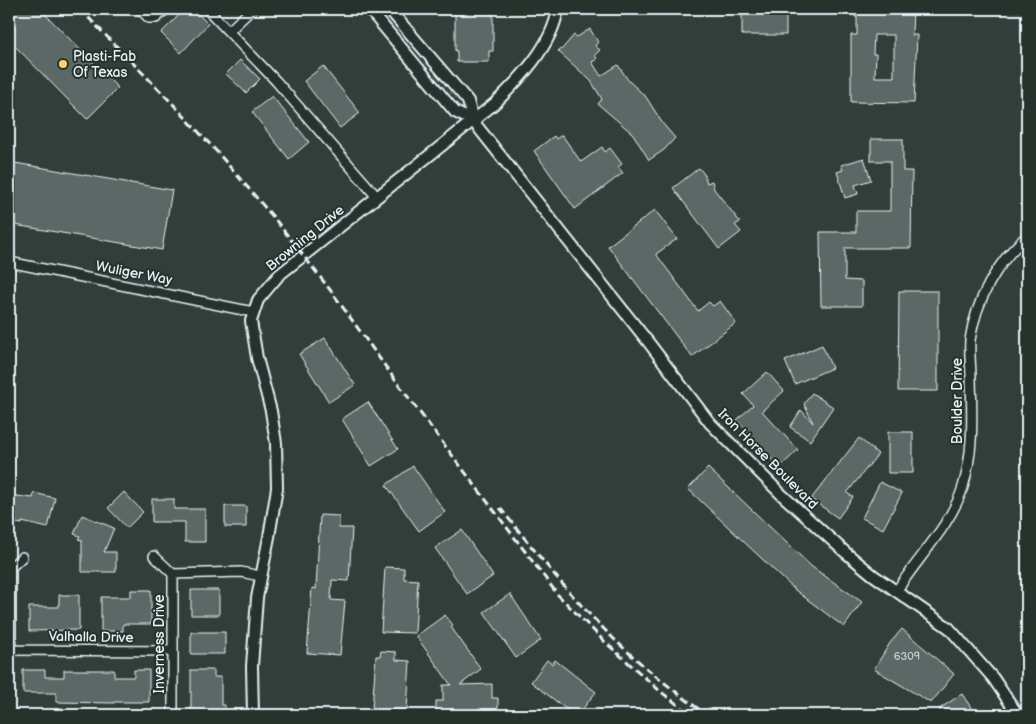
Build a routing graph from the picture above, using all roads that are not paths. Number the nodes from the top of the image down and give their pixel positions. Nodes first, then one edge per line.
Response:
1 (140, 9) edge
2 (166, 9) edge
3 (207, 9) edge
4 (252, 9) edge
5 (369, 9) edge
6 (389, 9) edge
7 (558, 9) edge
8 (229, 31) junction
9 (473, 121) junction
10 (377, 197) junction
11 (1027, 236) edge
12 (9, 262) edge
13 (253, 312) junction
14 (154, 556) dead end
15 (22, 557) dead end
16 (173, 574) junction
17 (260, 576) junction
18 (896, 592) junction
19 (10, 650) edge
20 (172, 651) junction
21 (173, 715) edge
22 (252, 715) edge
23 (1018, 715) edge

1 - 2 street
3 - 8 street
4 - 8 street
5 - 9 street, Iron Horse Boulevard
6 - 9 street, Iron Horse Boulevard
7 - 9 street, Browning Drive
8 - 10 street
9 - 10 street, Browning Drive
9 - 18 street, Iron Horse Boulevard
10 - 13 street, Browning Drive
11 - 18 street, Boulder Drive
12 - 13 street, Wuliger Way
13 - 17 street, Browning Drive
14 - 16 street
15 - 19 street
16 - 17 street
16 - 20 street, Inverness Drive
17 - 22 street, Browning Drive
18 - 23 street, Iron Horse Boulevard
19 - 20 street, Valhalla Drive
20 - 21 street, Inverness Drive

